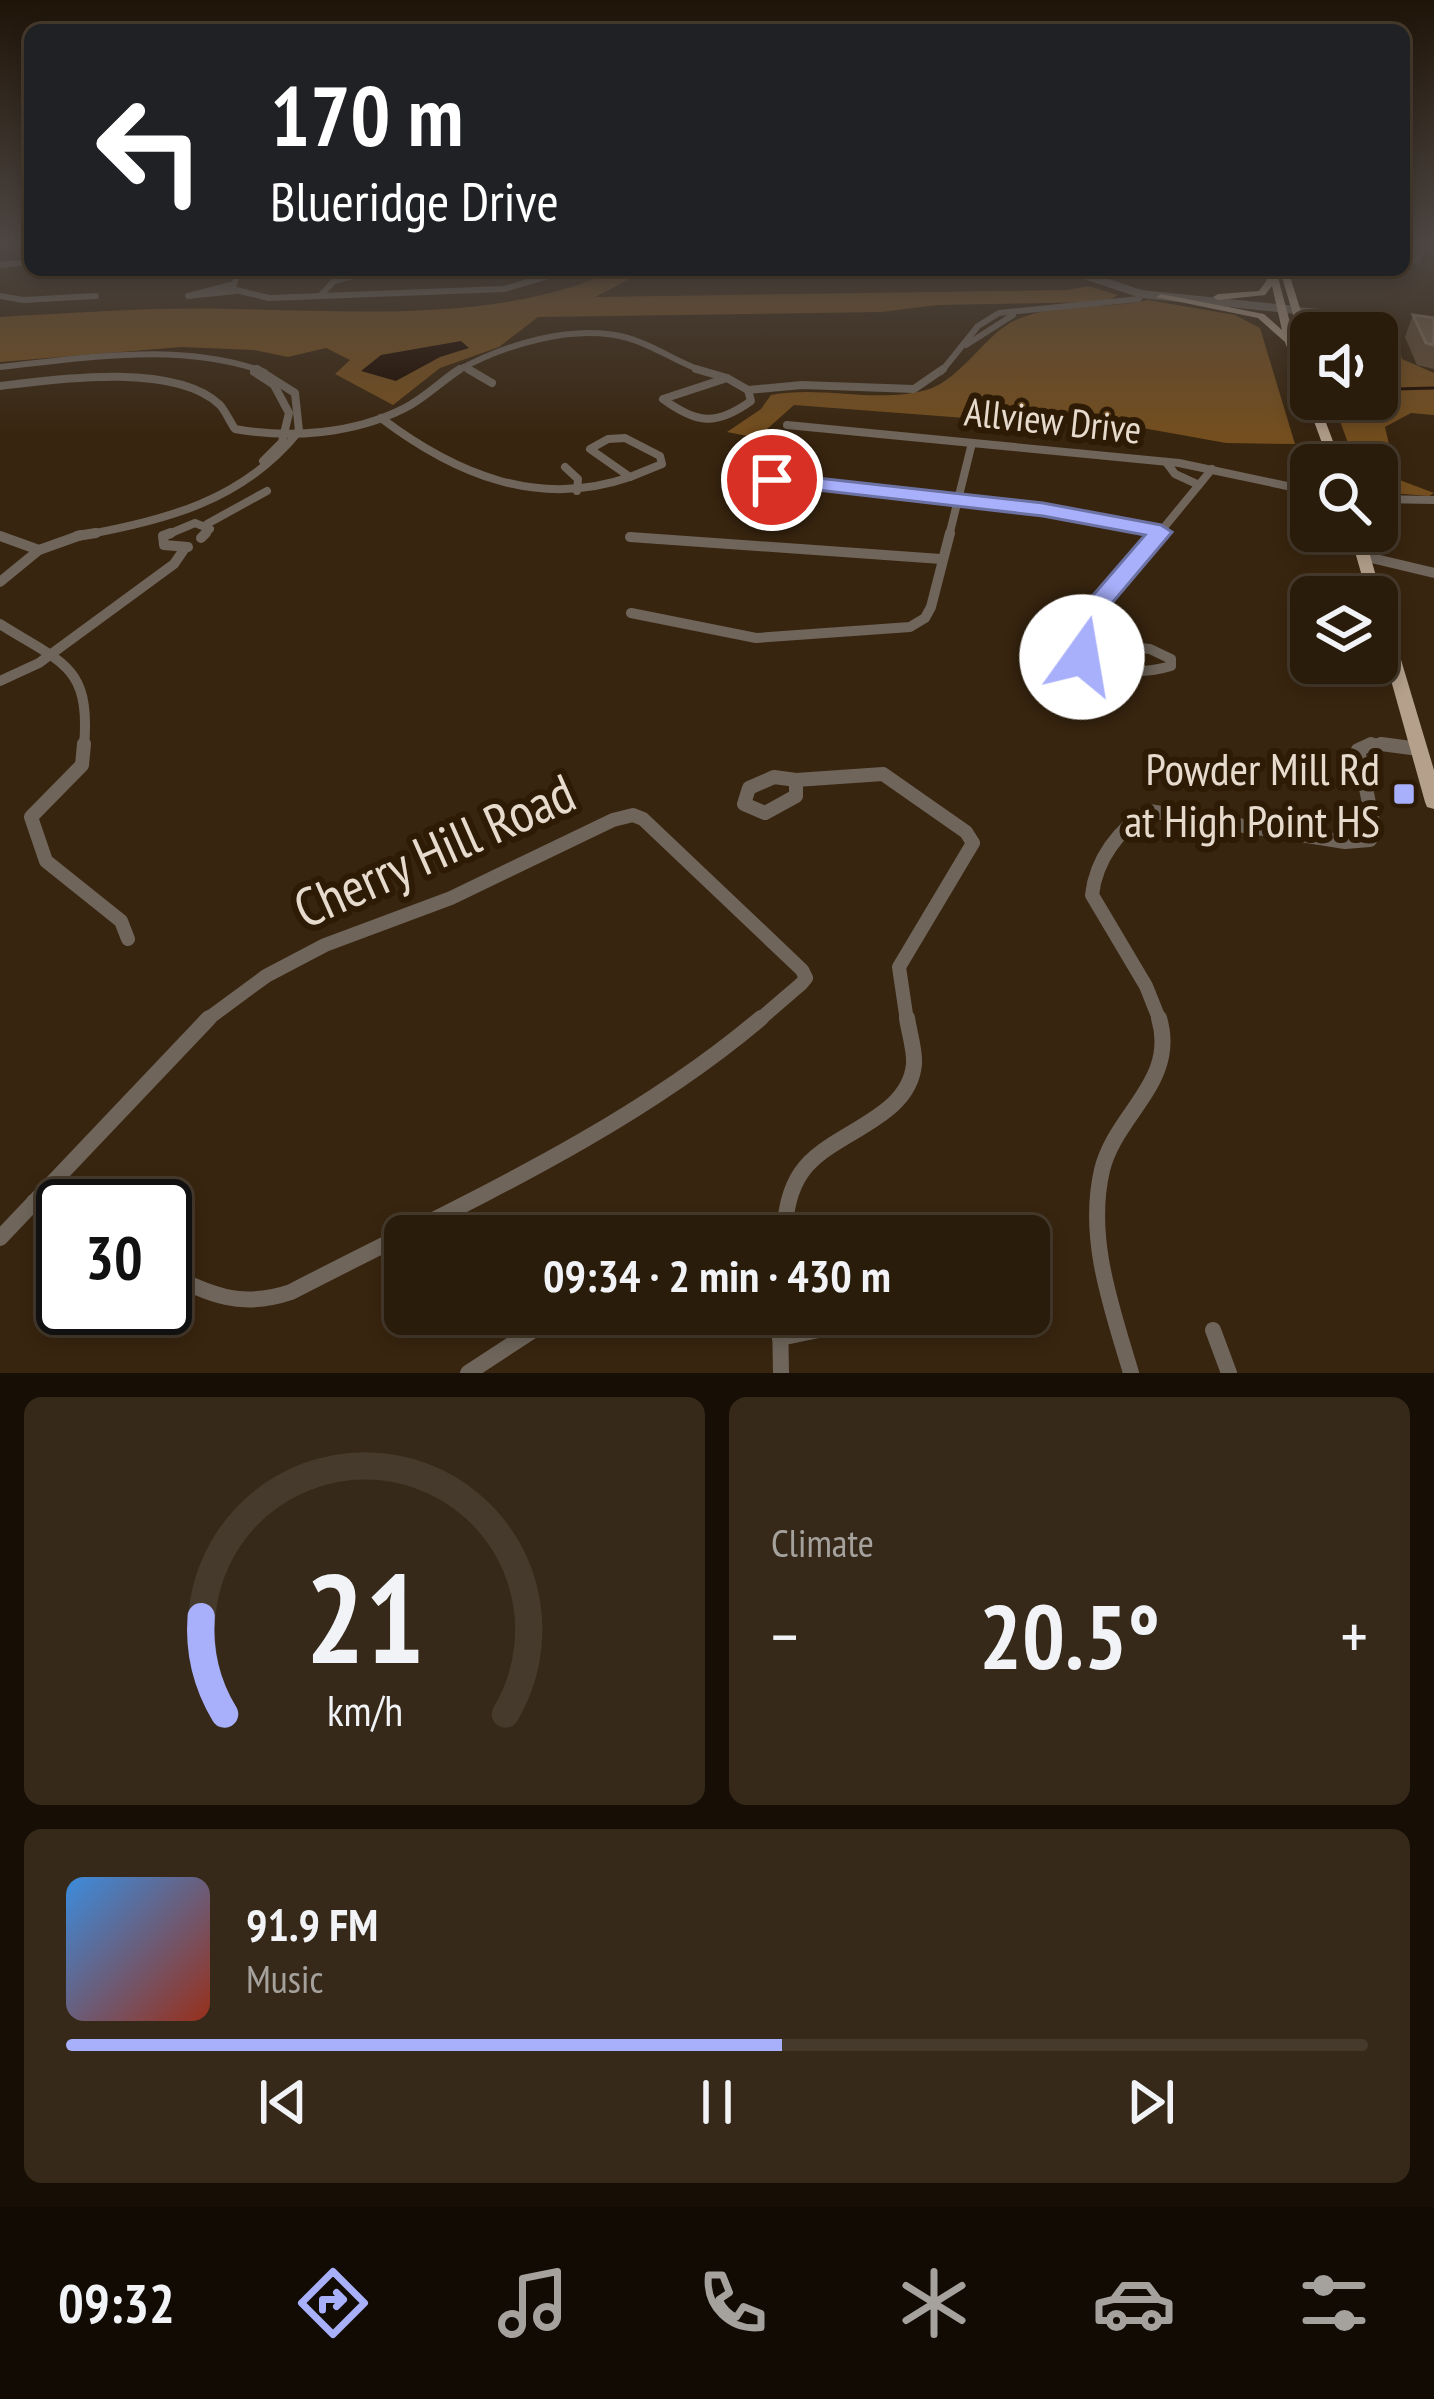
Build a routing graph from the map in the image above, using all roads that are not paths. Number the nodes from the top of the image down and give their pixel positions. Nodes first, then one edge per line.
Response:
1 (1046, 308) edge
2 (1219, 308) edge
3 (1299, 308) edge
4 (1328, 308) edge
5 (1371, 310) dead end
6 (1337, 312) junction
7 (1290, 344) edge
8 (0, 367) edge
9 (464, 367) junction
10 (265, 374) junction
11 (728, 378) junction
12 (492, 383) dead end
13 (0, 386) edge
14 (748, 390) junction
15 (380, 418) junction
16 (1321, 420) edge
17 (1325, 420) edge
18 (787, 425) dead end
19 (299, 431) junction
20 (287, 432) junction
21 (1327, 434) junction
22 (972, 442) junction
23 (1330, 444) edge
24 (1166, 462) junction
25 (565, 467) dead end
26 (1212, 469) junction
27 (725, 475) dead end
28 (632, 478) junction
29 (1199, 484) junction
30 (1290, 486) edge
31 (267, 490) dead end
32 (577, 491) junction
33 (210, 498) junction
34 (958, 499) junction
35 (1398, 499) edge
36 (1434, 500) edge
37 (237, 509) junction
38 (207, 524) junction
39 (1161, 532) junction
40 (0, 536) edge
41 (201, 538) dead end
42 (630, 538) dead end
43 (39, 550) junction
44 (1362, 552) edge
45 (1363, 556) junction
46 (941, 559) junction
47 (1434, 573) edge
48 (1369, 576) edge
49 (0, 582) edge
50 (631, 614) dead end
51 (0, 624) edge
52 (1086, 642) junction
53 (49, 652) junction
54 (1398, 676) edge
55 (0, 681) edge
56 (1419, 749) junction
57 (796, 780) dead end
58 (1434, 802) edge
59 (128, 938) dead end
60 (55, 1179) edge
61 (34, 1202) edge
62 (784, 1215) edge
63 (0, 1238) edge
64 (192, 1286) edge
65 (1214, 1330) dead end
66 (526, 1335) edge
67 (780, 1335) edge
68 (467, 1373) edge
69 (781, 1373) edge
70 (1131, 1373) edge
71 (1229, 1373) edge

1 - 14 street
2 - 7 main road
3 - 6 street
4 - 6 main road
5 - 6 street
8 - 10 street
9 - 11 street
9 - 12 street
9 - 15 street
10 - 19 street
10 - 20 street
11 - 14 street
11 - 14 street
13 - 20 street
15 - 19 street
15 - 32 street
16 - 21 main road
17 - 21 main road
18 - 22 street, Allview Drive
19 - 20 street
19 - 33 street
20 - 33 street
21 - 23 main road
22 - 24 street, Allview Drive
22 - 34 street
24 - 26 street, Allview Drive
24 - 29 street
25 - 32 street
26 - 29 street
26 - 30 street, Allview Drive
27 - 34 street
28 - 28 street
28 - 32 street
29 - 39 street
31 - 37 street
33 - 37 street
33 - 43 street
34 - 39 street
34 - 46 street
35 - 36 street
37 - 38 street
38 - 41 street
38 - 53 street
39 - 52 street
40 - 43 street
42 - 46 street
43 - 49 street
44 - 45 main road
45 - 47 street
45 - 48 main road
46 - 50 street
51 - 53 street
52 - 52 street
53 - 55 street
53 - 59 street
54 - 56 main road
56 - 58 main road
56 - 70 street
57 - 62 street
60 - 64 street, Cherry Hill Road
61 - 63 street, Cherry Hill Road
65 - 71 street
66 - 68 street
67 - 69 street

